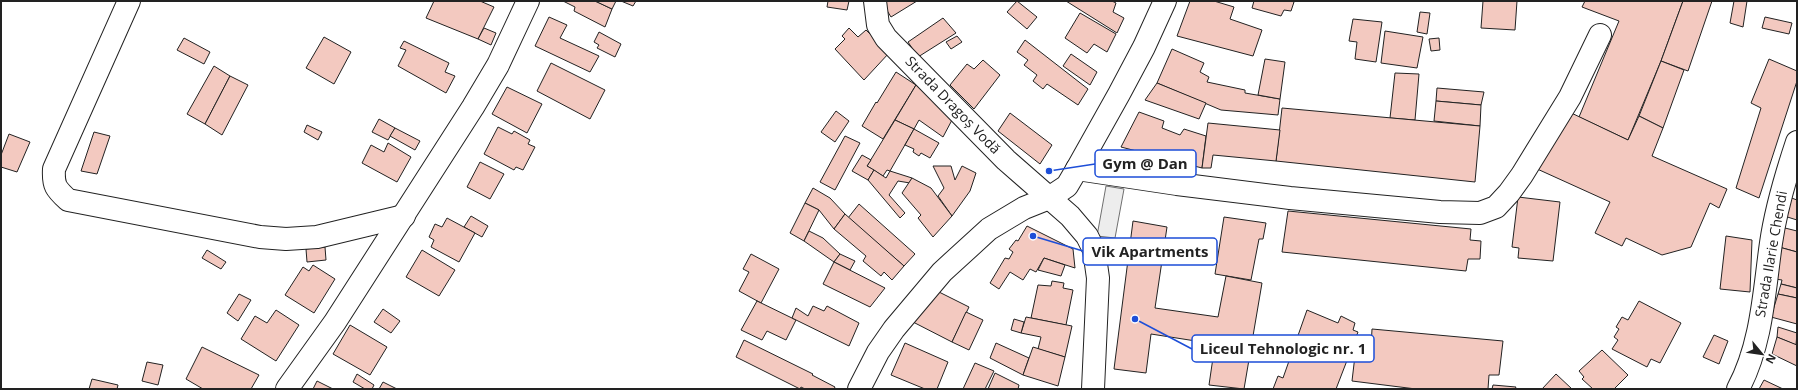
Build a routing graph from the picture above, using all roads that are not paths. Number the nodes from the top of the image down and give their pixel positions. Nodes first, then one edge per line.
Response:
1 (130, 1) edge
2 (528, 1) edge
3 (875, 1) edge
4 (1165, 1) edge
5 (1600, 35) dead end
6 (1797, 142) edge
7 (1078, 169) junction
8 (1049, 198) junction
9 (404, 216) junction
10 (287, 389) edge
11 (859, 389) edge
12 (1093, 389) edge
13 (1738, 389) edge

1 - 9 street
2 - 9 street
3 - 8 street, Strada Dragoș Vodă
4 - 7 street
5 - 7 street
6 - 13 street, Strada Ilarie Chendi
7 - 8 street
8 - 11 street
8 - 12 street, Strada Dragoș Vodă
9 - 10 street

